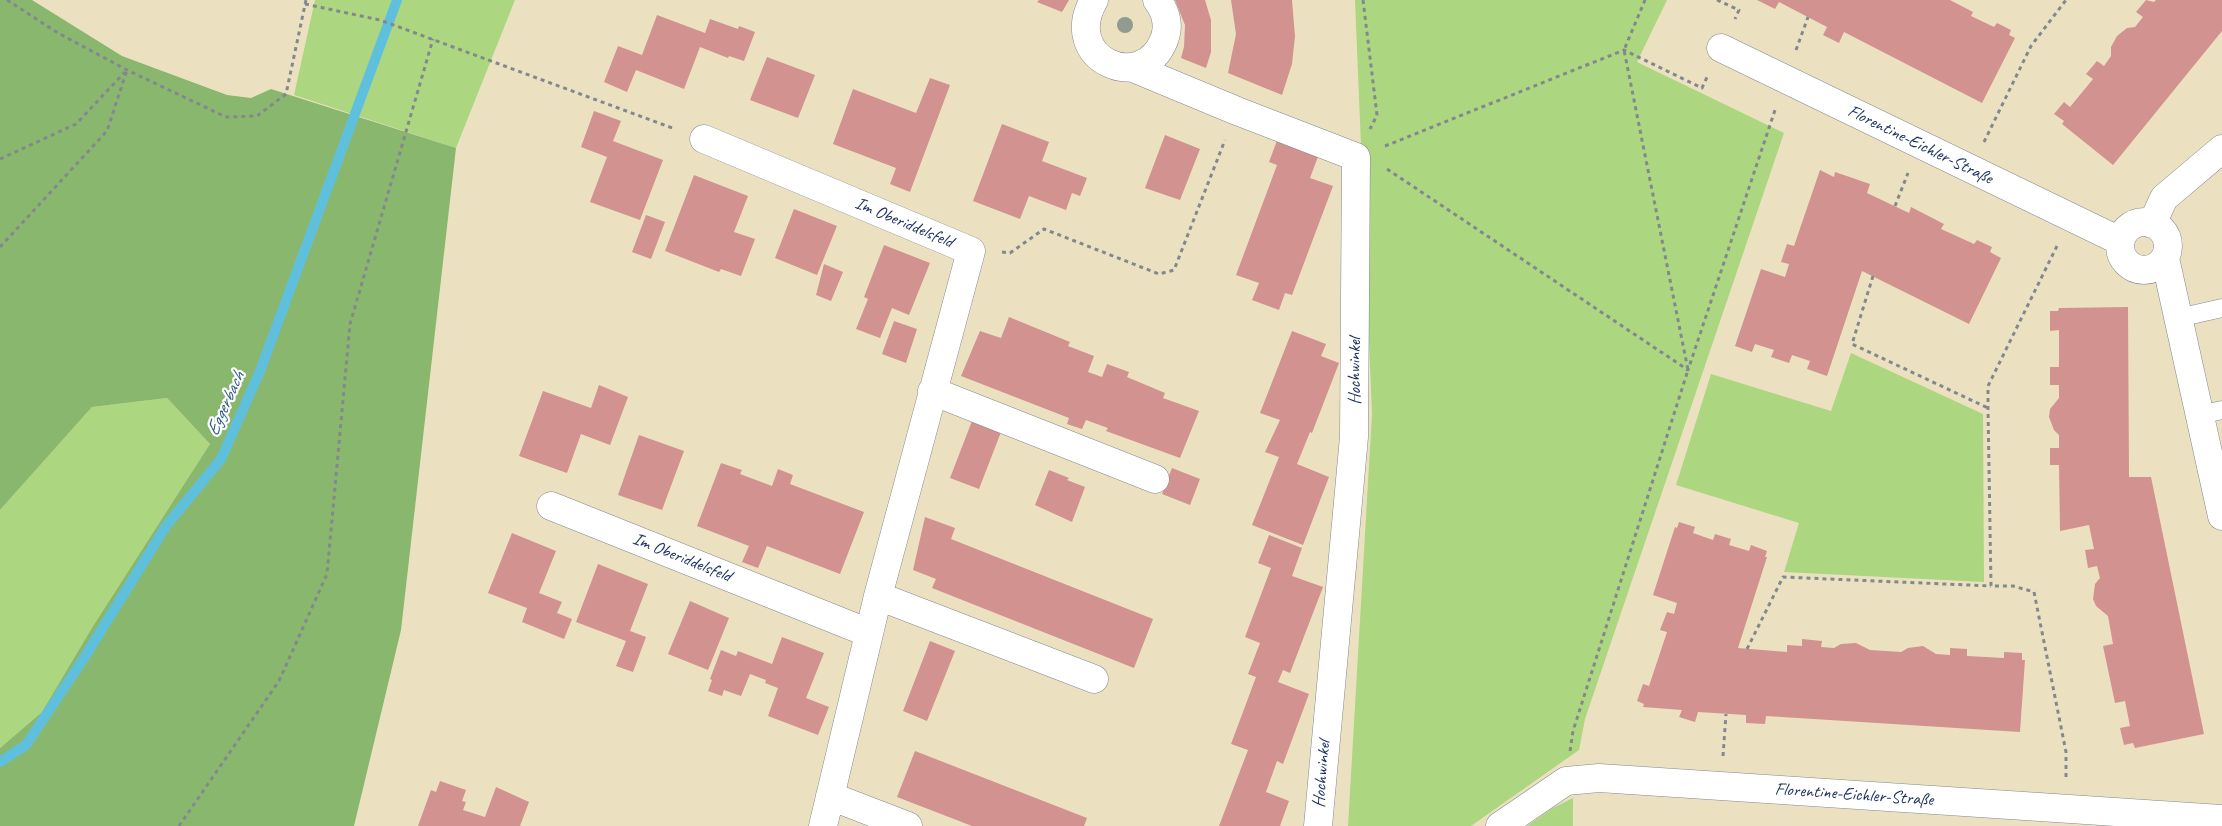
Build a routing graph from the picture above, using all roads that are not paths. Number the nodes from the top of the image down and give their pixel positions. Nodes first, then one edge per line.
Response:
1 (1094, 0) edge
2 (1158, 0) edge
3 (1721, 48) dead end
4 (1131, 67) junction
5 (704, 139) road end
6 (2222, 150) edge
7 (2152, 224) junction
8 (2120, 241) junction
9 (2165, 258) junction
10 (2222, 308) edge
11 (2178, 318) junction
12 (932, 391) junction
13 (2211, 413) edge
14 (1155, 479) dead end
15 (550, 506) dead end
16 (2222, 511) edge
17 (878, 596) junction
18 (869, 633) junction
19 (1094, 679) dead end
20 (830, 796) junction
21 (2222, 819) edge
22 (824, 826) edge
23 (908, 826) edge
24 (1318, 826) edge
25 (1500, 826) edge

1 - 4 street
2 - 4 street
3 - 8 street, Florentine-Eichler-Straße
4 - 24 street, Hochwinkel
5 - 12 street, Im Oberiddelsfeld
6 - 7 street
7 - 8 street
7 - 9 street
8 - 9 street
9 - 11 street
10 - 11 lane
11 - 13 street
12 - 14 street
12 - 17 street, Im Oberiddelsfeld
13 - 16 street
15 - 18 street, Im Oberiddelsfeld
17 - 18 street, Im Oberiddelsfeld
17 - 19 street
18 - 20 street, Im Oberiddelsfeld
20 - 22 street, Im Oberiddelsfeld
20 - 23 street
21 - 25 street, Florentine-Eichler-Straße

